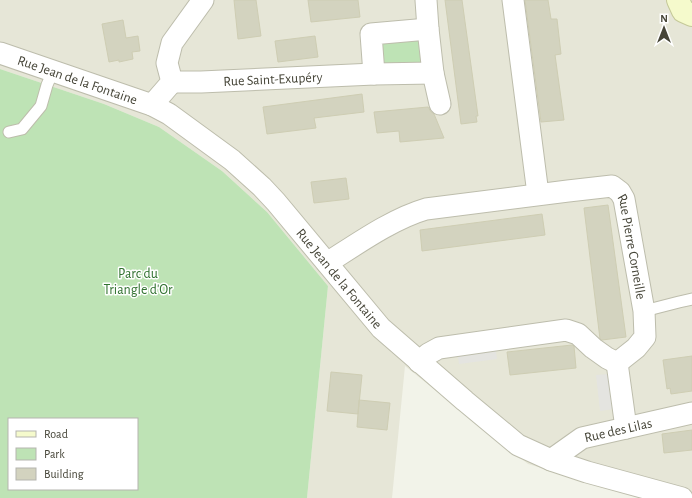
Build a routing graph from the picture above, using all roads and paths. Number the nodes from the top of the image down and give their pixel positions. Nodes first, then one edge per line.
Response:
1 (203, 0) edge
2 (426, 0) edge
3 (513, 0) edge
4 (678, 0) edge
5 (692, 15) edge
6 (428, 29) junction
7 (0, 53) edge
8 (53, 72) junction
9 (433, 73) junction
10 (374, 74) junction
11 (172, 82) junction
12 (440, 104) dead end
13 (152, 105) junction
14 (9, 132) dead end
15 (538, 194) junction
16 (326, 263) junction
17 (692, 299) edge
18 (644, 312) junction
19 (419, 362) junction
20 (617, 363) junction
21 (692, 413) edge
22 (626, 428) junction
23 (551, 460) junction
24 (682, 498) edge

1 - 11 street
2 - 6 street
3 - 15 street
4 - 5 street
6 - 9 street
6 - 10 street
7 - 8 street, Rue Jean de la Fontaine
8 - 13 street, Rue Jean de la Fontaine
8 - 14 lane
9 - 10 street, Rue Saint-Exupéry
9 - 12 street
10 - 11 street, Rue Saint-Exupéry
11 - 13 street
13 - 16 street, Rue Jean de la Fontaine
15 - 16 street, Rue Pierre Corneille
15 - 18 street, Rue Pierre Corneille
16 - 19 street, Rue Jean de la Fontaine
17 - 18 lane
18 - 20 street, Rue Pierre Corneille
19 - 20 street
19 - 23 street, Rue Jean de la Fontaine
20 - 22 street
21 - 22 street, Rue des Lilas
22 - 23 street, Rue des Lilas
23 - 24 street, Rue Jean de la Fontaine

